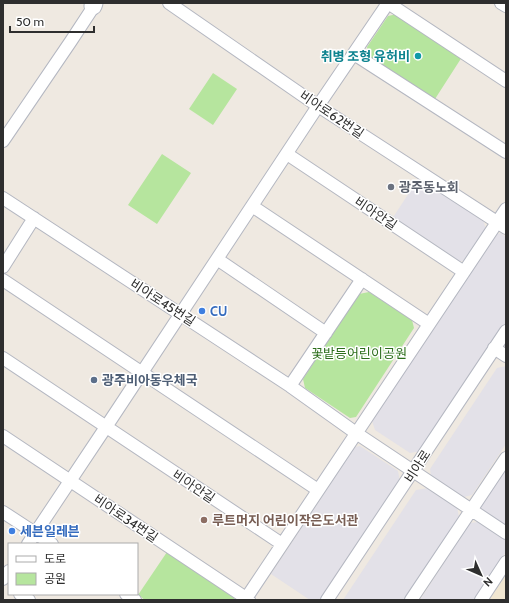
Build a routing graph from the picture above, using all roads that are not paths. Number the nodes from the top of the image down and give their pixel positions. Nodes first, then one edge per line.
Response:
1 (170, 3) edge
2 (388, 3) edge
3 (501, 3) edge
4 (94, 4) edge
5 (506, 6) edge
6 (354, 54) junction
7 (506, 81) edge
8 (318, 106) junction
9 (3, 141) edge
10 (506, 152) edge
11 (287, 154) junction
12 (3, 198) edge
13 (252, 206) junction
14 (506, 209) edge
15 (34, 218) junction
16 (502, 225) edge
17 (217, 259) junction
18 (3, 267) edge
19 (464, 272) junction
20 (362, 279) junction
21 (3, 280) edge
22 (181, 313) junction
23 (429, 324) junction
24 (506, 331) edge
25 (326, 333) junction
26 (494, 348) junction
27 (506, 356) edge
28 (3, 358) edge
29 (142, 374) junction
30 (290, 386) junction
31 (106, 427) junction
32 (356, 433) junction
33 (3, 436) edge
34 (506, 458) edge
35 (414, 471) junction
36 (70, 481) junction
37 (318, 490) junction
38 (472, 510) junction
39 (3, 512) edge
40 (35, 533) junction
41 (506, 533) edge
42 (29, 543) edge
43 (50, 543) edge
44 (282, 544) junction
45 (506, 562) edge
46 (246, 599) edge
47 (327, 600) edge
48 (411, 600) edge
49 (481, 600) edge

1 - 8 street, 비아로62번길
2 - 6 street
2 - 7 street
3 - 5 street
4 - 9 street
6 - 8 street
6 - 10 street
8 - 11 street
8 - 16 street, 비아로62번길
11 - 13 street
11 - 19 street, 비아안길
12 - 15 street, 비아로45번길
13 - 17 street
13 - 20 street
14 - 16 street
15 - 18 street
15 - 22 street, 비아로45번길
16 - 19 street
17 - 22 street
17 - 25 street
19 - 23 street
20 - 23 street
20 - 25 street
21 - 29 street
22 - 29 street
22 - 30 street, 비아로45번길
23 - 32 street
24 - 26 street, 비아로
25 - 30 street
26 - 27 street
26 - 35 street, 비아로
28 - 31 street, 비아안길
29 - 31 street
29 - 37 street
30 - 32 street, 비아로45번길
31 - 36 street
31 - 44 street, 비아안길
32 - 35 street, 비아로45번길
32 - 37 street
33 - 36 street, 비아로34번길
34 - 38 street
35 - 38 street, 비아로45번길
35 - 47 street, 비아로
36 - 40 street
36 - 46 street, 비아로34번길
37 - 44 street
38 - 41 street, 비아로45번길
38 - 48 street
39 - 40 street
40 - 42 street
40 - 43 street
44 - 46 street
45 - 49 street

